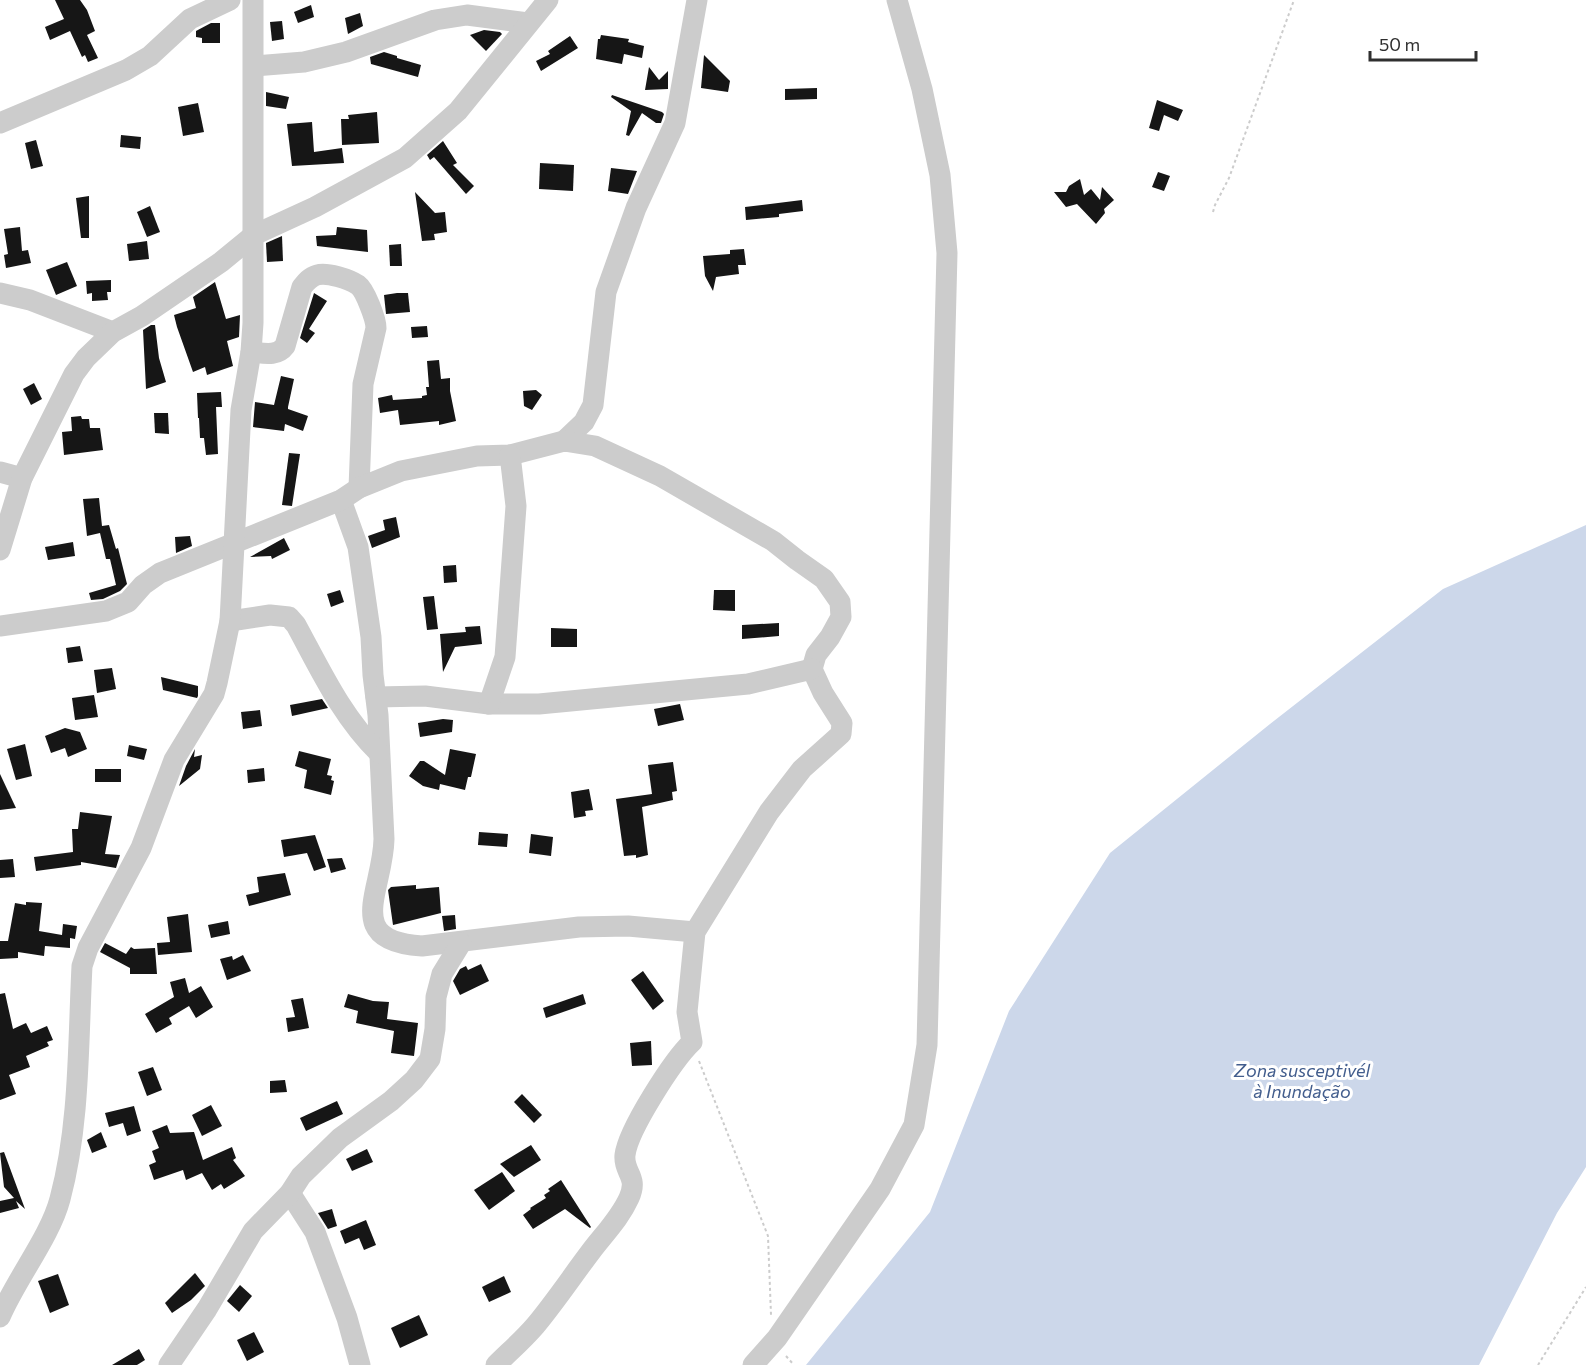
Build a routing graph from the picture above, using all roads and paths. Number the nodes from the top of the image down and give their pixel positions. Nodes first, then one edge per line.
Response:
1 (230, 0) edge
2 (253, 0) edge
3 (548, 0) edge
4 (697, 0) edge
5 (897, 0) edge
6 (1294, 0) edge
7 (528, 23) junction
8 (254, 66) junction
9 (0, 123) edge
10 (1213, 212) dead end
11 (254, 235) junction
12 (0, 292) edge
13 (113, 332) junction
14 (251, 352) junction
15 (564, 441) junction
16 (510, 455) junction
17 (0, 472) edge
18 (22, 477) junction
19 (359, 488) junction
20 (341, 500) junction
21 (234, 542) junction
22 (0, 550) edge
23 (230, 621) junction
24 (0, 626) edge
25 (812, 669) junction
26 (376, 697) junction
27 (489, 704) junction
28 (380, 753) junction
29 (695, 932) junction
30 (461, 943) junction
31 (422, 946) junction
32 (442, 974) junction
33 (692, 1042) junction
34 (290, 1193) junction
35 (1586, 1287) edge
36 (0, 1317) edge
37 (777, 1338) junction
38 (169, 1365) edge
39 (360, 1365) edge
40 (496, 1365) edge
41 (753, 1365) edge
42 (794, 1365) edge
43 (1538, 1365) edge

1 - 9 street
2 - 8 street
3 - 7 street
4 - 15 street
5 - 37 street
6 - 10 path
7 - 8 street
7 - 11 street
8 - 11 street
11 - 13 street
11 - 14 street
12 - 13 street
13 - 18 street
14 - 19 street
14 - 21 street
15 - 16 street
15 - 25 street
16 - 19 street
16 - 27 street
17 - 18 street
18 - 22 street
19 - 20 street
20 - 21 street
20 - 26 street
21 - 23 street
21 - 24 street
23 - 28 street
23 - 36 street
25 - 27 street
25 - 29 street
26 - 27 street
26 - 28 street
28 - 31 street
29 - 30 street
29 - 33 street
30 - 31 street
30 - 32 street
31 - 32 street
32 - 34 street
33 - 37 path
33 - 40 street
34 - 38 street
34 - 39 street
35 - 43 path
37 - 41 street
37 - 42 path

